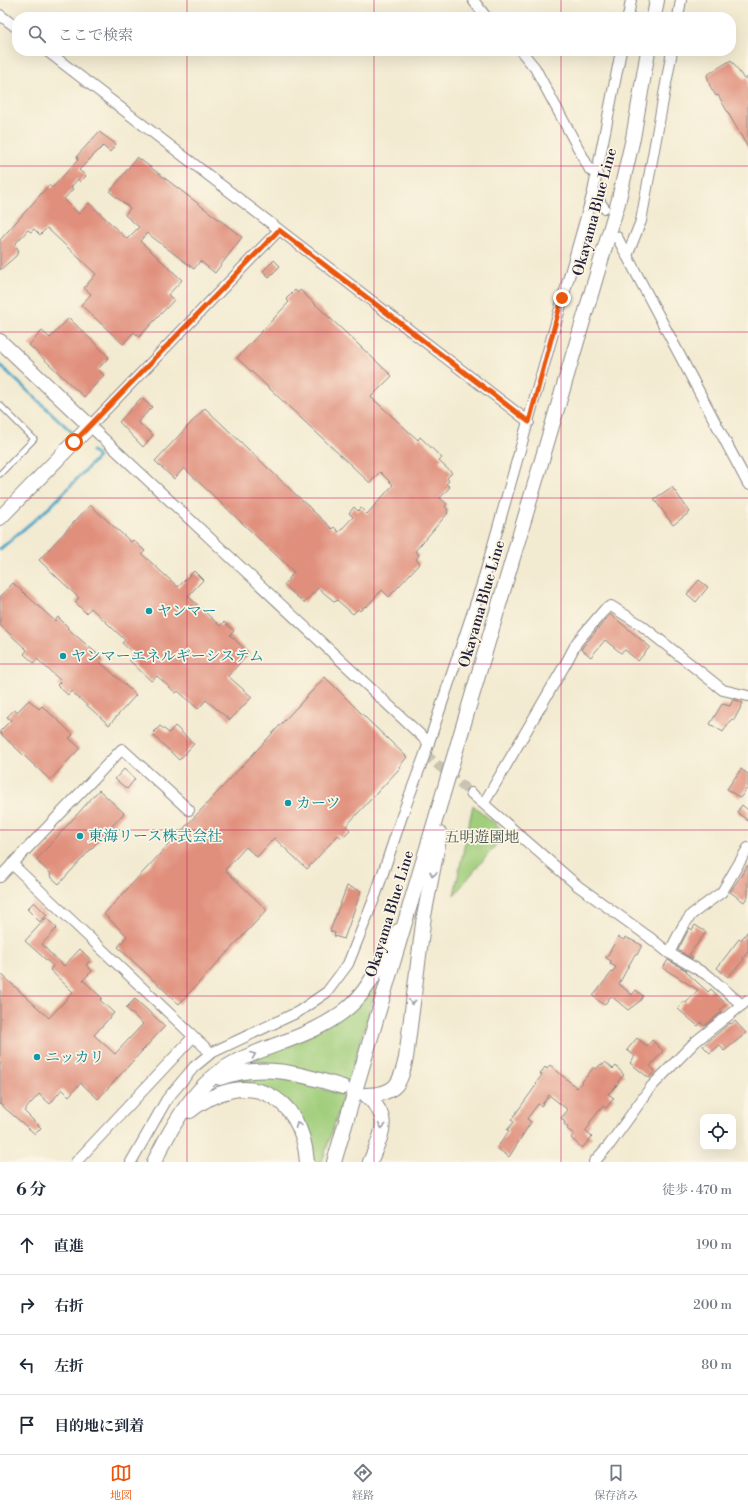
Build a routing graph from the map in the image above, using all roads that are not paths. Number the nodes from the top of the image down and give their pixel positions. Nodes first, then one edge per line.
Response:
1 (473, 0) edge
2 (631, 0) edge
3 (657, 0) edge
4 (681, 0) edge
5 (482, 12) edge
6 (629, 12) edge
7 (655, 12) edge
8 (679, 12) edge
9 (0, 15) edge
10 (12, 24) edge
11 (53, 56) edge
12 (525, 56) edge
13 (620, 56) edge
14 (647, 56) edge
15 (671, 56) edge
16 (597, 175) junction
17 (593, 192) junction
18 (604, 208) dead end
19 (279, 230) junction
20 (617, 238) dead end
21 (627, 256) junction
22 (0, 341) edge
23 (0, 405) edge
24 (529, 422) junction
25 (90, 426) junction
26 (0, 474) edge
27 (748, 484) edge
28 (0, 518) edge
29 (748, 696) edge
30 (429, 743) junction
31 (456, 753) junction
32 (471, 793) tunnel mouth
33 (484, 803) junction
34 (189, 810) dead end
35 (748, 848) edge
36 (12, 864) junction
37 (0, 877) edge
38 (409, 911) junction
39 (669, 953) junction
40 (745, 1003) edge
41 (193, 1037) junction
42 (211, 1053) junction
43 (343, 1087) dead end
44 (198, 1092) junction
45 (172, 1125) junction
46 (76, 1162) edge
47 (131, 1162) edge
48 (154, 1162) edge
49 (307, 1162) edge
50 (334, 1162) edge
51 (370, 1162) edge
52 (594, 1162) edge

1 - 5 street
2 - 6 street
3 - 7 main road
4 - 8 street
9 - 10 street
11 - 19 street
12 - 16 street
13 - 16 street
14 - 31 main road, Okayama Blue Line
15 - 21 street
16 - 17 street
17 - 18 street
17 - 24 street
19 - 24 street
19 - 25 street
20 - 21 street
21 - 27 street
22 - 25 main road
23 - 26 lane
24 - 30 street
25 - 28 main road
25 - 30 street
29 - 33 street
30 - 42 street
31 - 38 main road, Okayama Blue Line
31 -> 51 main road
32 - 33 street
33 - 39 street
34 - 36 street
35 - 39 street
36 - 37 street
36 - 41 street
44 -> 38 main road
38 - 50 main road, Okayama Blue Line
39 - 40 street
40 - 52 street
41 - 42 street
41 - 46 street
42 - 47 street
43 - 44 main road
44 - 45 main road
45 - 48 main road
49 -> 45 main road

